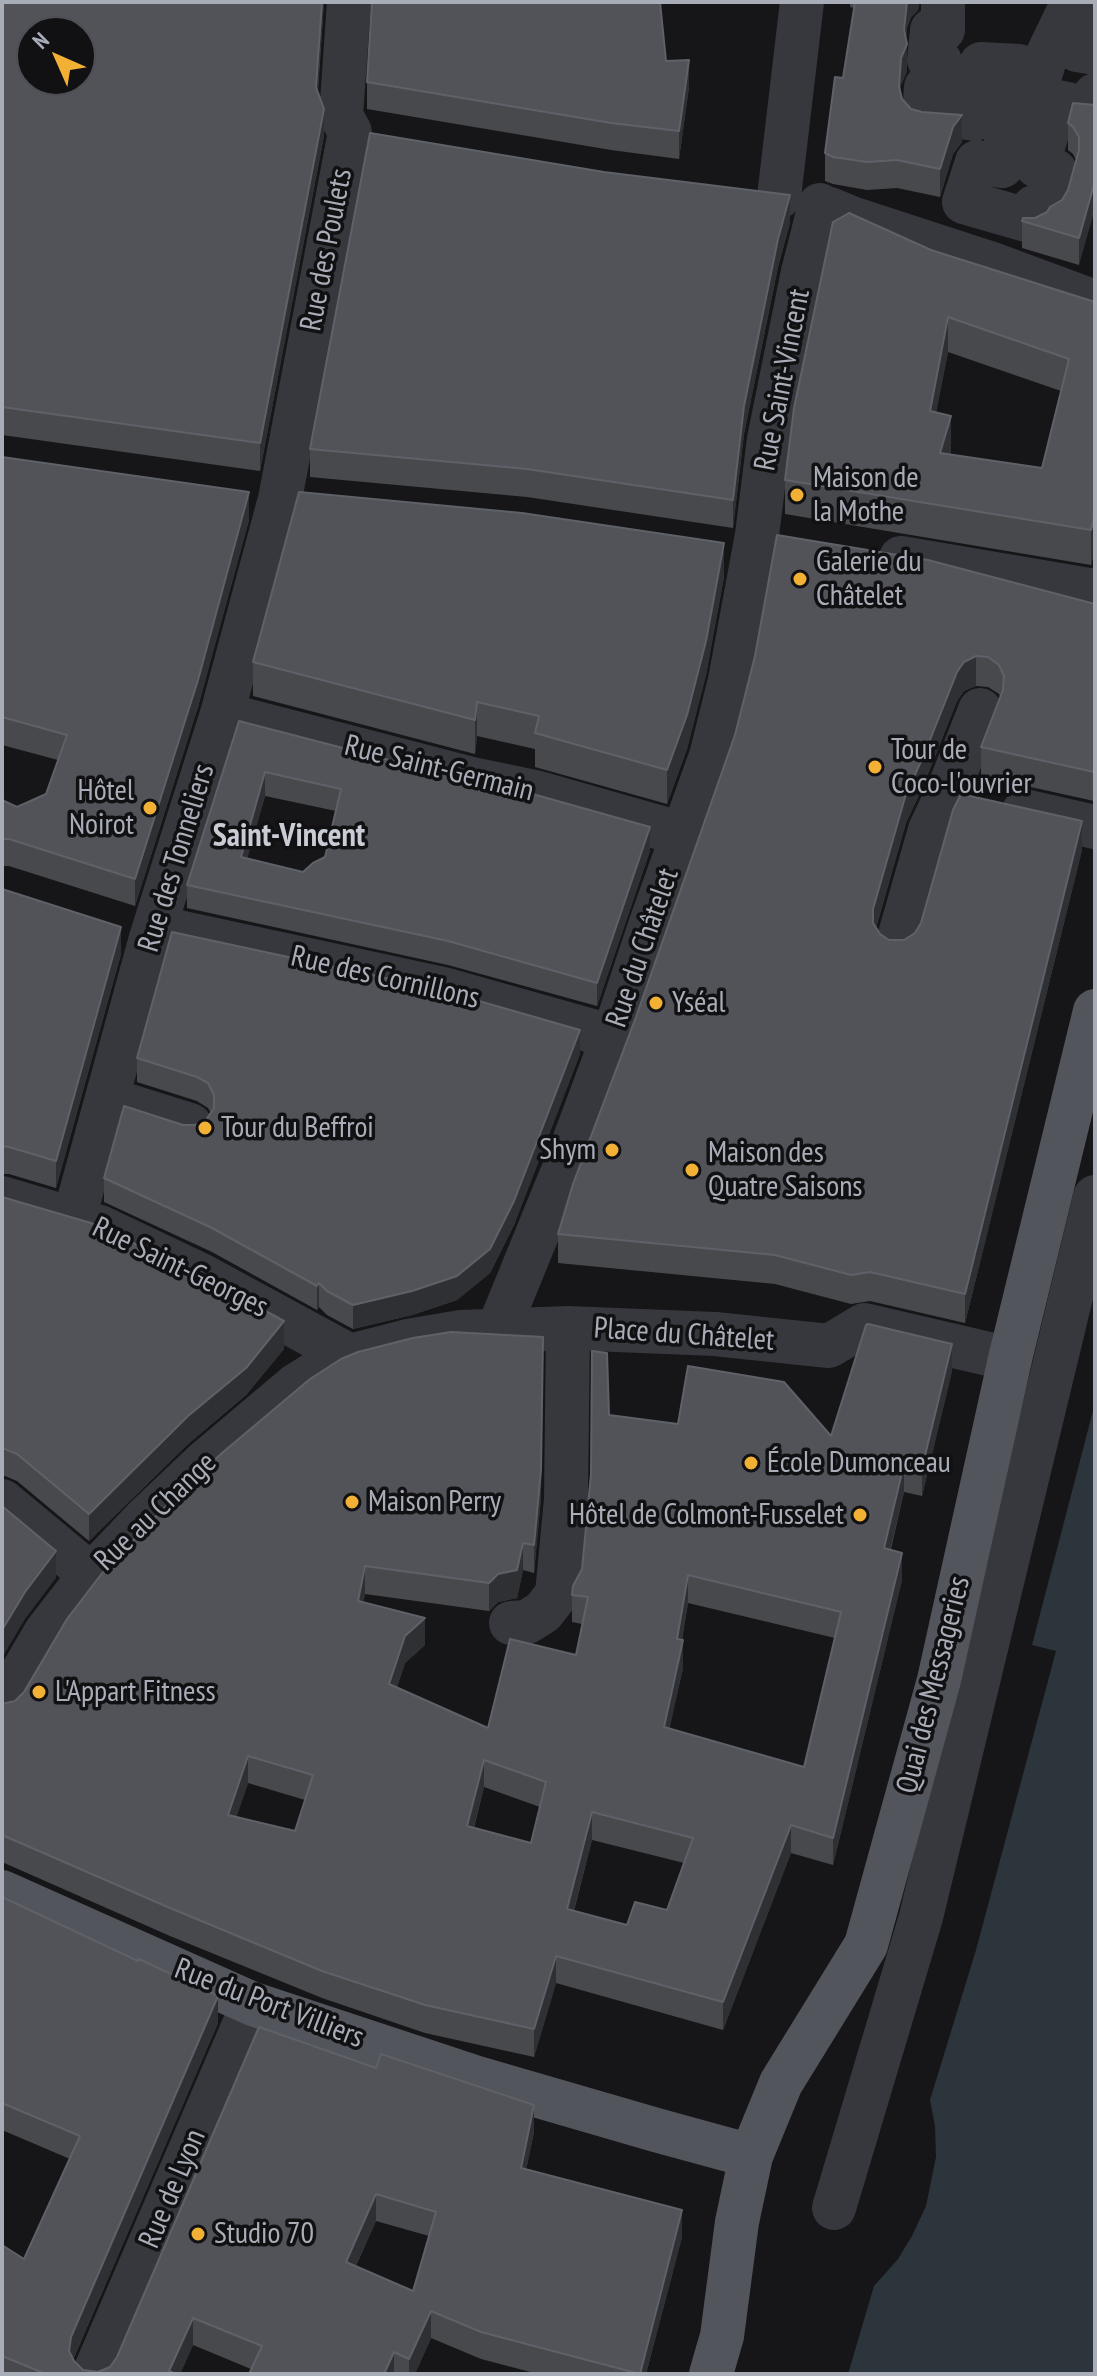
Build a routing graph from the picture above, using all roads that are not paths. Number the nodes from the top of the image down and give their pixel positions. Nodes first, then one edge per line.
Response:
1 (349, 2) edge
2 (802, 2) edge
3 (943, 2) edge
4 (1073, 2) edge
5 (1095, 21) edge
6 (1095, 53) edge
7 (1095, 95) edge
8 (734, 192) edge
9 (818, 207) junction
10 (1007, 215) junction
11 (992, 264) junction
12 (1095, 302) edge
13 (283, 498) joint
14 (802, 542) edge
15 (744, 548) junction
16 (861, 552) edge
17 (1095, 591) edge
18 (980, 710) dead end
19 (222, 714) junction
20 (947, 794) junction
21 (1095, 827) edge
22 (669, 830) junction
23 (107, 924) edge
24 (153, 932) junction
25 (897, 945) edge
26 (1095, 1011) edge
27 (600, 1033) junction
28 (107, 1099) junction
29 (190, 1125) edge
30 (1095, 1197) edge
31 (2, 1198) edge
32 (74, 1218) junction
33 (568, 1328) junction
34 (498, 1330) junction
35 (350, 1356) junction
36 (1010, 1359) junction
37 (2, 1501) edge
38 (91, 1575) junction
39 (511, 1623) dead end
40 (4, 1696) edge
41 (2, 1892) edge
42 (253, 2004) junction
43 (751, 2156) junction
44 (834, 2208) dead end
45 (717, 2355) edge
46 (94, 2374) edge

1 - 13 street, Rue des Poulets
2 - 9 street, Rue Saint-Vincent
3 - 10 street
4 - 10 street
5 - 6 street
7 - 10 street
8 - 9 street
9 - 11 street
9 - 15 street, Rue Saint-Vincent
10 - 11 street
11 - 12 street
13 - 19 street, Rue des Tonneliers
14 - 15 street
15 - 22 street, Rue du Châtelet
16 - 17 street
18 - 20 street
19 - 22 street, Rue Saint-Germain
19 - 24 street, Rue des Tonneliers
20 - 21 street
20 - 25 street
22 - 27 street, Rue du Châtelet
23 - 24 street, Rue des Cornillons
24 - 27 street, Rue des Cornillons
24 - 28 street, Rue des Tonneliers
26 - 36 main road, Quai des Messageries
27 - 34 street, Rue du Châtelet
28 - 29 street
28 - 32 street, Rue des Tonneliers
30 - 44 street, Quai des Messageries
31 - 32 street, Rue Saint-Georges
32 - 35 street, Rue Saint-Georges
33 - 34 street, Place du Châtelet
33 - 36 street, Place du Châtelet
33 - 39 street
34 - 35 street, Place du Châtelet
35 - 38 street, Rue au Change
36 - 43 main road, Quai des Messageries
37 - 38 street
38 - 40 street, Rue au Change
41 - 42 main road, Rue du Port Villiers
42 - 43 main road, Rue du Port Villiers
42 - 46 street, Rue de Lyon
43 - 45 main road, Quai des Messageries

